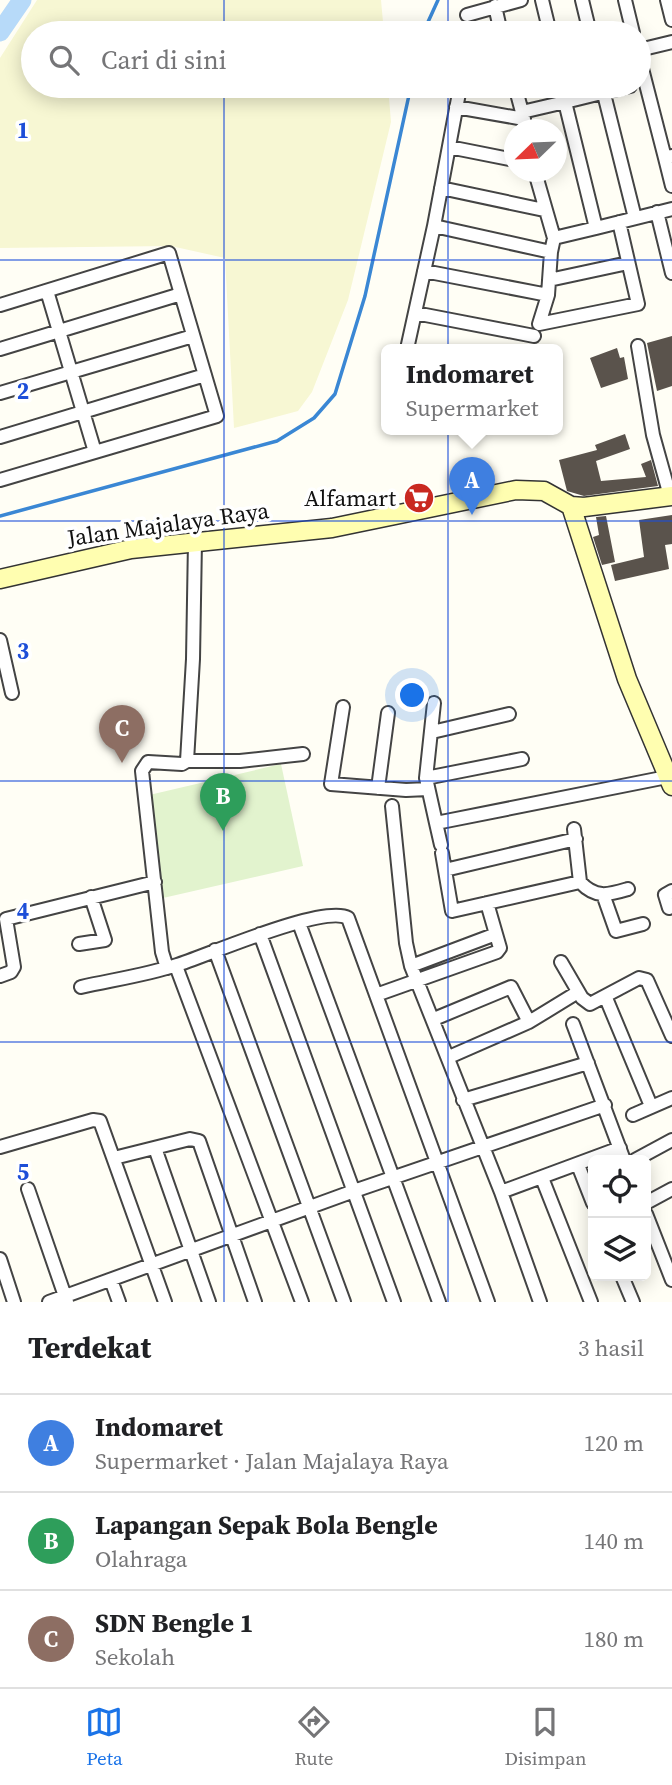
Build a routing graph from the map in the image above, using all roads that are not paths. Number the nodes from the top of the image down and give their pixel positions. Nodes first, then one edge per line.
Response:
1 (521, 0) edge
2 (542, 0) edge
3 (582, 0) edge
4 (625, 0) edge
5 (667, 0) edge
6 (495, 6) junction
7 (467, 15) dead end
8 (672, 20) edge
9 (498, 21) edge
10 (547, 21) edge
11 (587, 21) edge
12 (630, 21) edge
13 (672, 42) edge
14 (651, 47) edge
15 (458, 98) edge
16 (518, 98) edge
17 (564, 98) edge
18 (577, 98) edge
19 (605, 98) edge
20 (647, 98) edge
21 (565, 102) junction
22 (456, 107) junction
23 (519, 119) edge
24 (524, 119) edge
25 (526, 119) edge
26 (449, 147) junction
27 (668, 157) edge
28 (504, 158) edge
29 (537, 182) edge
30 (672, 186) edge
31 (441, 188) junction
32 (672, 209) edge
33 (544, 210) junction
34 (657, 212) junction
35 (635, 218) junction
36 (619, 222) junction
37 (433, 226) junction
38 (596, 228) junction
39 (552, 245) junction
40 (670, 257) edge
41 (628, 263) junction
42 (424, 271) junction
43 (672, 273) edge
44 (549, 280) junction
45 (47, 291) junction
46 (181, 294) junction
47 (548, 295) junction
48 (0, 305) edge
49 (415, 313) junction
50 (59, 331) junction
51 (193, 336) junction
52 (535, 336) edge
53 (408, 344) edge
54 (638, 346) dead end
55 (0, 349) edge
56 (71, 372) junction
57 (205, 375) junction
58 (0, 393) edge
59 (83, 412) junction
60 (0, 437) edge
61 (95, 452) junction
62 (0, 480) edge
63 (671, 496) edge
64 (571, 506) junction
65 (195, 541) junction
66 (0, 579) edge
67 (0, 640) edge
68 (12, 693) dead end
69 (434, 703) dead end
70 (343, 708) dead end
71 (388, 713) dead end
72 (509, 714) dead end
73 (432, 732) junction
74 (303, 754) dead end
75 (522, 759) dead end
76 (187, 761) junction
77 (670, 782) edge
78 (427, 784) junction
79 (378, 788) junction
80 (392, 806) dead end
81 (436, 823) junction
82 (445, 870) junction
83 (155, 882) junction
84 (580, 882) junction
85 (628, 889) dead end
86 (672, 891) edge
87 (91, 897) junction
88 (604, 897) junction
89 (487, 903) junction
90 (669, 908) dead end
91 (299, 923) junction
92 (643, 923) dead end
93 (260, 934) junction
94 (496, 934) junction
95 (79, 944) dead end
96 (215, 950) junction
97 (561, 962) dead end
98 (411, 966) junction
99 (171, 967) junction
100 (0, 976) edge
101 (417, 980) junction
102 (81, 986) dead end
103 (578, 992) junction
104 (376, 995) junction
105 (606, 998) junction
106 (434, 1019) junction
107 (529, 1022) junction
108 (573, 1024) dead end
109 (672, 1036) edge
110 (449, 1057) junction
111 (588, 1063) junction
112 (672, 1098) edge
113 (463, 1100) junction
114 (605, 1105) junction
115 (652, 1106) junction
116 (633, 1115) dead end
117 (672, 1140) edge
118 (0, 1147) edge
119 (155, 1148) junction
120 (483, 1148) junction
121 (622, 1154) edge
122 (644, 1155) edge
123 (114, 1158) junction
124 (437, 1163) junction
125 (578, 1165) junction
126 (394, 1178) junction
127 (542, 1178) junction
128 (28, 1189) dead end
129 (672, 1189) edge
130 (588, 1190) edge
131 (354, 1191) junction
132 (501, 1192) junction
133 (651, 1200) edge
134 (310, 1207) junction
135 (648, 1218) edge
136 (272, 1220) junction
137 (232, 1236) junction
138 (190, 1251) junction
139 (152, 1265) junction
140 (1, 1267) edge
141 (111, 1280) junction
142 (672, 1280) edge
143 (624, 1281) edge
144 (66, 1299) edge
145 (14, 1302) edge
146 (49, 1302) edge
147 (119, 1302) edge
148 (165, 1302) edge
149 (209, 1302) edge
150 (255, 1302) edge
151 (302, 1302) edge
152 (344, 1302) edge
153 (394, 1302) edge
154 (439, 1302) edge
155 (488, 1302) edge
156 (540, 1302) edge
157 (591, 1302) edge
158 (633, 1302) edge

1 - 6 street
2 - 10 street
3 - 11 street
4 - 12 street
5 - 8 street
6 - 7 street
6 - 9 street
13 - 14 street
15 - 22 street
16 - 24 street
17 - 21 street
18 - 21 street
19 - 35 street
20 - 27 street
21 - 25 street
21 - 38 street
22 - 23 street
22 - 26 street
26 - 28 street
26 - 31 street
27 - 30 street
29 - 33 street
31 - 33 street
31 - 37 street
32 - 34 street
33 - 39 street
34 - 35 street
34 - 40 street
35 - 36 street
36 - 38 street
36 - 41 street
37 - 39 street
37 - 42 street
38 - 39 street
39 - 44 street
40 - 43 street
41 - 44 street
41 - 52 street
42 - 47 street
42 - 49 street
44 - 47 street
45 - 46 street
45 - 48 street
45 - 50 street
46 - 50 street
46 - 51 street
47 - 52 street
49 - 52 street
49 - 53 street
50 - 55 street
50 - 56 street
51 - 56 street
51 - 57 street
54 - 63 street
56 - 58 street
56 - 59 street
57 - 59 street
57 - 61 street
59 - 60 street
59 - 61 street
61 - 62 street
63 - 64 street, Jalan Majalaya Raya
64 - 65 street, Jalan Majalaya Raya
64 - 77 street
65 - 66 street, Jalan Majalaya Raya
65 - 76 street
67 - 68 street
69 - 73 street
70 - 79 street
71 - 79 street
72 - 73 street
73 - 78 street
74 - 76 street
75 - 78 street
76 - 83 street
77 - 81 street
78 - 79 street
78 - 81 street
80 - 98 street
81 - 82 street
82 - 84 street
82 - 89 street
83 - 87 street
83 - 99 street
84 - 88 street
84 - 89 street
85 - 88 street
86 - 90 street
87 - 95 street
87 - 100 street
88 - 92 street
89 - 94 street
91 - 93 street
91 - 104 street
91 - 126 street
93 - 96 street
93 - 131 street
94 - 98 street
94 - 101 street
96 - 99 street
96 - 134 street
97 - 103 street
98 - 101 street
99 - 102 street
99 - 136 street
101 - 104 street
101 - 106 street
103 - 105 street
103 - 107 street
104 - 124 street
105 - 109 street
105 - 115 street
106 - 107 street
106 - 110 street
107 - 110 street
108 - 111 street
110 - 113 street
111 - 113 street
111 - 114 street
112 - 115 street
113 - 120 street
114 - 120 street
114 - 121 street
115 - 116 street
117 - 122 street
118 - 123 street
119 - 123 street
119 - 137 street
119 - 138 street
120 - 124 street
120 - 132 street
121 - 125 street
123 - 139 street
124 - 126 street
124 - 155 street
125 - 127 street
125 - 130 street
126 - 131 street
126 - 154 street
127 - 132 street
127 - 157 street
128 - 144 street
129 - 133 street
131 - 134 street
131 - 153 street
132 - 156 street
134 - 136 street
134 - 152 street
135 - 142 street
136 - 137 street
136 - 151 street
137 - 138 street
137 - 150 street
138 - 139 street
138 - 149 street
139 - 141 street
139 - 148 street
140 - 145 street
141 - 144 street
141 - 147 street
143 - 158 street
144 - 146 street

